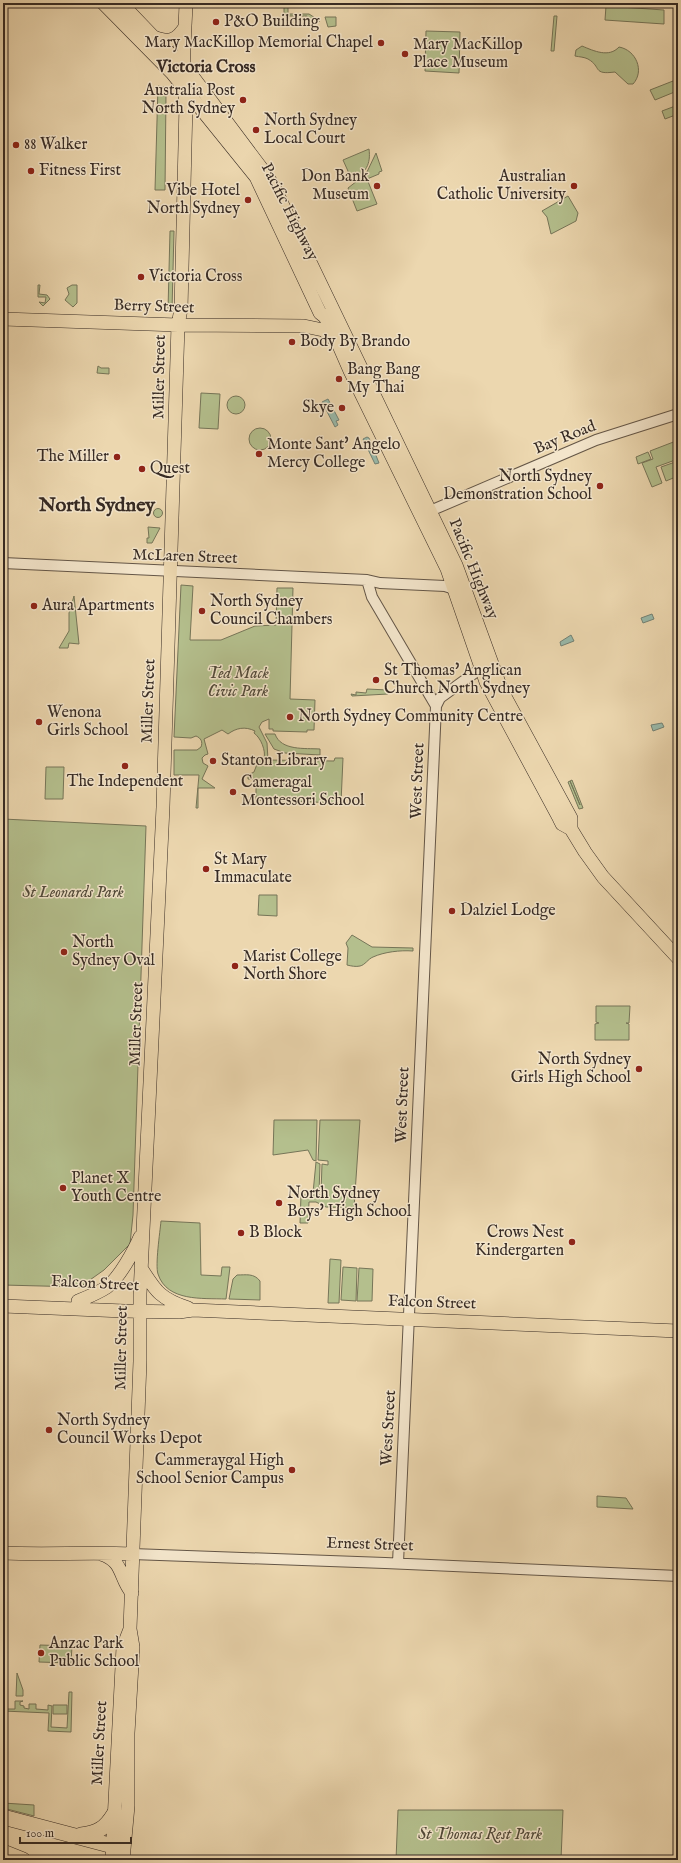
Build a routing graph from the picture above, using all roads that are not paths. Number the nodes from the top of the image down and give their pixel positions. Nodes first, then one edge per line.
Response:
1 (103, 3) edge
2 (121, 3) edge
3 (186, 3) edge
4 (185, 28) junction
5 (154, 37) junction
6 (184, 65) junction
7 (184, 87) junction
8 (317, 279) junction
9 (325, 317) junction
10 (3, 319) edge
11 (178, 325) junction
12 (304, 326) junction
13 (337, 343) junction
14 (678, 414) edge
15 (426, 513) junction
16 (3, 563) edge
17 (171, 571) junction
18 (367, 580) junction
19 (456, 583) junction
20 (480, 669) junction
21 (436, 706) junction
22 (571, 829) junction
23 (678, 958) edge
24 (144, 1227) junction
25 (141, 1268) junction
26 (3, 1297) edge
27 (78, 1301) junction
28 (3, 1306) edge
29 (140, 1307) junction
30 (189, 1310) junction
31 (409, 1319) junction
32 (678, 1331) edge
33 (3, 1545) edge
34 (3, 1553) edge
35 (61, 1553) junction
36 (97, 1553) junction
37 (132, 1554) junction
38 (398, 1563) junction
39 (678, 1576) edge
40 (132, 1593) junction
41 (130, 1629) junction
42 (128, 1771) junction
43 (115, 1803) junction
44 (3, 1816) edge
45 (125, 1829) junction
46 (76, 1836) junction
47 (3, 1852) edge
48 (112, 1853) edge
49 (23, 1860) edge
50 (123, 1860) edge

1 - 7 main road, Pacific Highway
2 - 5 main road, Pacific Highway
3 - 4 main road, Miller Street
4 - 5 main road
4 - 6 main road, Miller Street
5 - 6 main road, Pacific Highway
6 - 7 main road, Miller Street
6 - 8 main road, Pacific Highway
7 - 9 main road, Pacific Highway
7 - 11 main road, Miller Street
8 - 9 main road, Pacific Highway
8 - 15 main road, Pacific Highway
9 - 12 main road, Berry Street
9 - 13 main road, Pacific Highway
10 - 11 main road, Berry Street
11 - 12 main road, Berry Street
11 - 17 main road, Miller Street
12 - 13 main road, Berry Street
13 - 15 main road, Pacific Highway
14 - 15 street, Bay Road
15 - 19 main road, Pacific Highway
16 - 17 street, McLaren Street
17 - 18 street, McLaren Street
17 - 24 main road, Miller Street
18 - 19 street, McLaren Street
18 - 21 street
19 - 20 main road, Pacific Highway
19 - 22 main road, Pacific Highway
20 - 21 street
20 - 22 main road, Pacific Highway
21 - 31 street, West Street
22 - 23 main road, Pacific Highway
24 - 25 main road, Miller Street
24 - 27 main road
25 - 29 main road, Miller Street
25 - 30 main road
26 - 27 main road, Falcon Street
27 - 29 main road, Falcon Street
28 - 29 main road, Falcon Street
29 - 30 main road, Falcon Street
29 - 37 main road, Miller Street
30 - 31 main road, Falcon Street
31 - 32 main road, Falcon Street
31 - 38 street, West Street
33 - 35 main road, Ernest Street
34 - 35 main road, Ernest Street
35 - 36 main road, Ernest Street
36 - 37 main road, Ernest Street
36 - 40 main road
37 - 38 street, Ernest Street
37 - 40 main road, Miller Street
38 - 39 street, Ernest Street
40 - 41 main road, Miller Street
41 - 42 main road, Miller Street
41 - 43 main road, Miller Street
42 - 43 main road
42 - 45 main road, Miller Street
43 - 45 main road
43 - 46 highway
43 - 48 main road, Miller Street
44 - 46 highway
45 - 50 main road, Miller Street
46 - 48 highway
47 - 49 highway
48 - 50 main road

